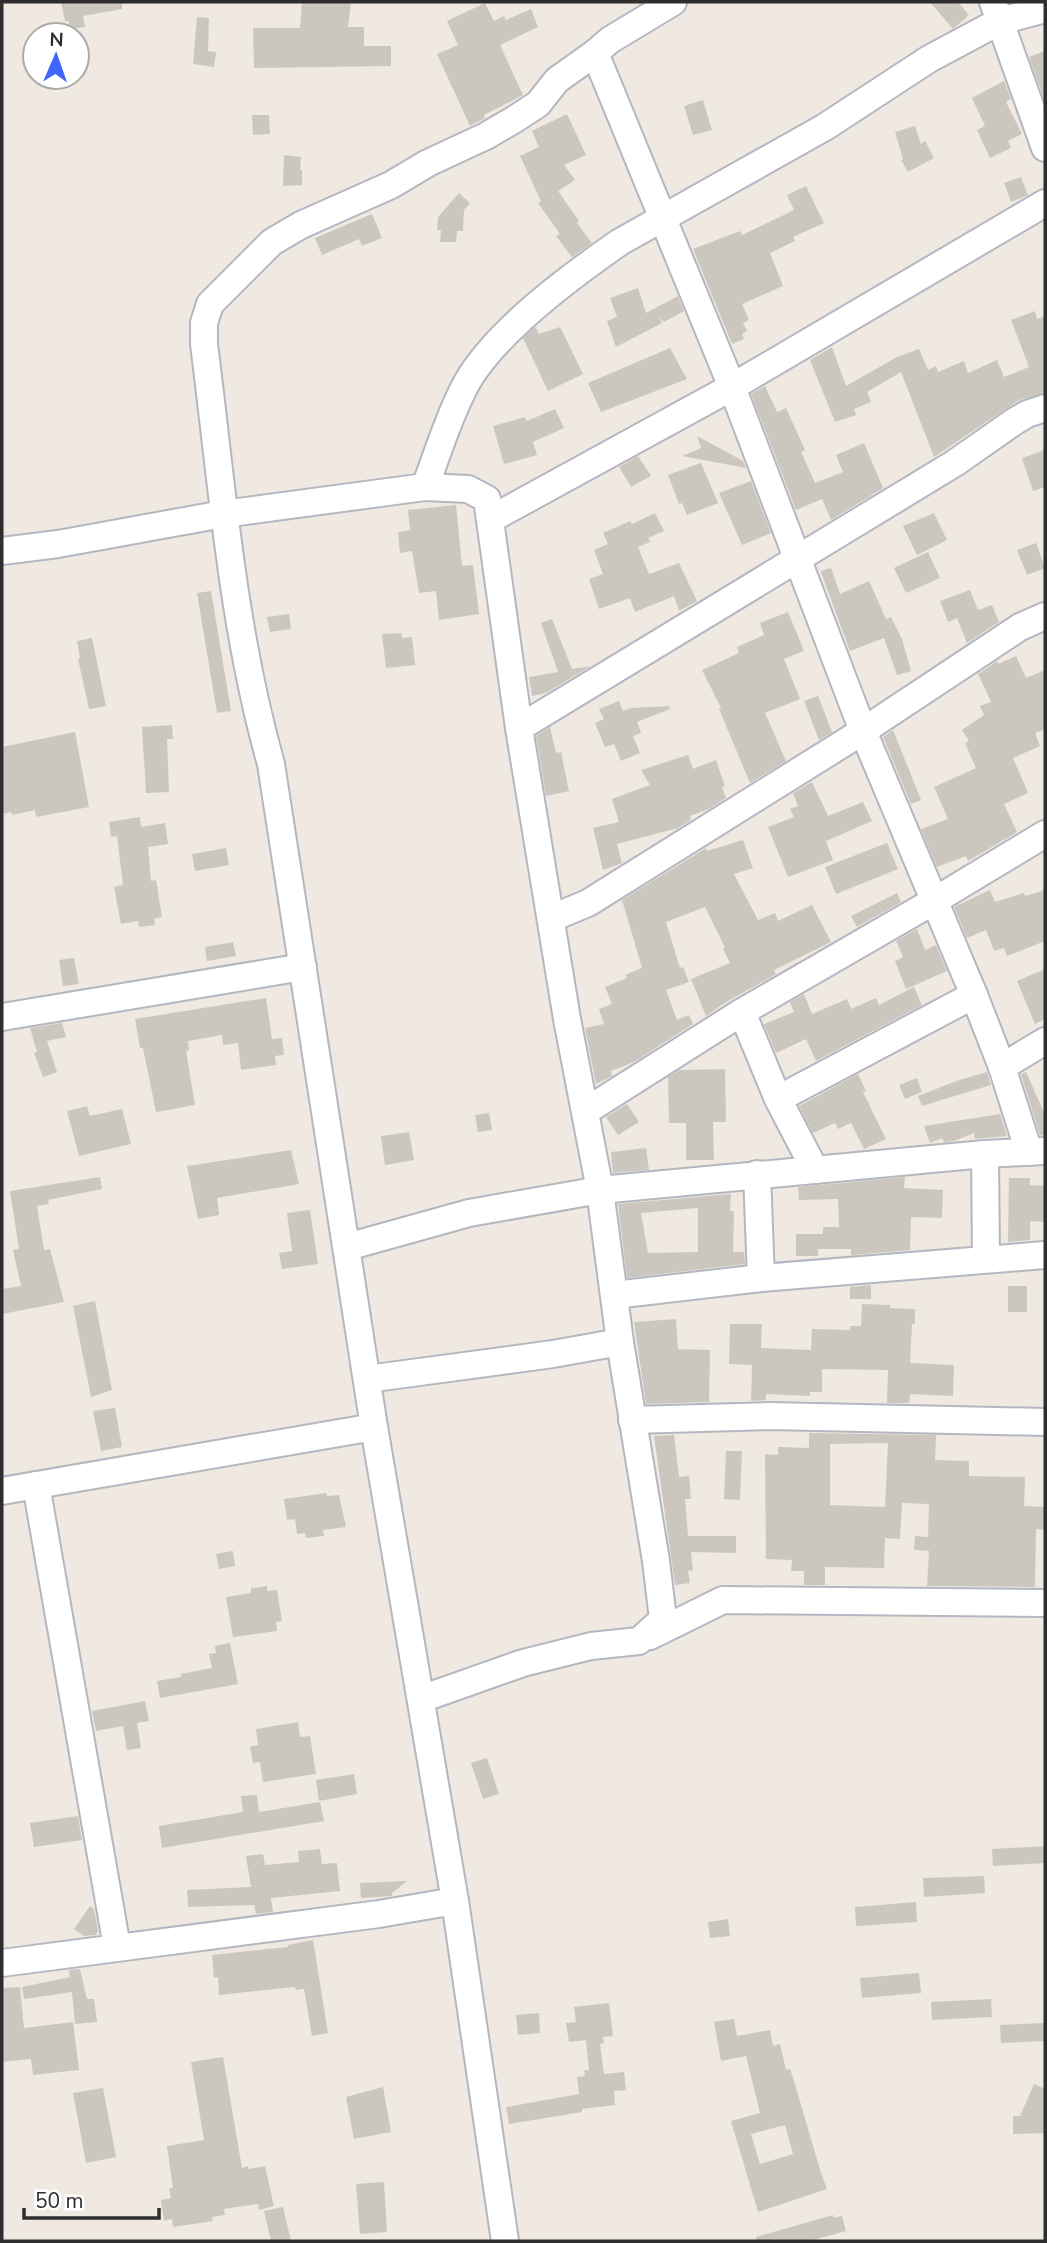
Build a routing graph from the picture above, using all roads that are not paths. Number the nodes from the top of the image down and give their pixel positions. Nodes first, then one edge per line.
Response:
1 (673, 2) edge
2 (1045, 9) edge
3 (996, 11) edge
4 (595, 53) junction
5 (1045, 148) edge
6 (1045, 203) edge
7 (664, 218) junction
8 (732, 387) junction
9 (1045, 408) edge
10 (425, 487) junction
11 (223, 514) junction
12 (491, 519) junction
13 (2, 551) edge
14 (796, 558) junction
15 (1045, 616) edge
16 (519, 728) junction
17 (863, 731) junction
18 (1045, 834) edge
19 (934, 901) junction
20 (552, 918) junction
21 (303, 967) junction
22 (974, 995) junction
23 (742, 1012) junction
24 (2, 1017) edge
25 (1045, 1041) edge
26 (1002, 1067) junction
27 (778, 1099) junction
28 (586, 1111) junction
29 (1037, 1151) edge
30 (985, 1154) junction
31 (815, 1170) junction
32 (757, 1174) junction
33 (600, 1190) junction
34 (348, 1247) junction
35 (1045, 1255) edge
36 (986, 1259) junction
37 (761, 1278) junction
38 (614, 1295) junction
39 (620, 1342) junction
40 (368, 1379) junction
41 (632, 1420) junction
42 (1045, 1422) edge
43 (374, 1427) junction
44 (36, 1485) junction
45 (2, 1491) edge
46 (1045, 1603) edge
47 (639, 1641) junction
48 (421, 1699) junction
49 (455, 1901) junction
50 (117, 1947) junction
51 (2, 1963) edge
52 (505, 2241) edge

1 - 4 street
2 - 3 street
3 - 5 street
3 - 7 street
4 - 7 street
4 - 11 street
6 - 8 street
7 - 8 street
7 - 10 street
8 - 12 street
8 - 14 street
9 - 14 street
10 - 11 street
10 - 12 street
11 - 13 street
11 - 21 street
12 - 16 street
14 - 16 street
14 - 17 street
15 - 17 street
16 - 20 street
17 - 19 street
17 - 20 street
18 - 19 street
19 - 22 street
19 - 23 street
20 - 28 street
21 - 24 street
21 - 34 street
22 - 26 street
22 - 27 street
23 - 27 street
23 - 28 street
25 - 26 street
26 - 29 street
27 - 31 street
28 - 33 street
29 - 30 street
30 - 31 street
30 - 36 street
31 - 32 street
32 - 33 street
32 - 37 street
33 - 34 street
33 - 38 street
34 - 40 street
35 - 36 street
36 - 37 street
37 - 38 street
38 - 39 street
39 - 40 street
39 - 41 street
40 - 43 street
41 - 42 street
41 - 47 street
43 - 44 street
43 - 48 street
44 - 45 street
44 - 50 street
46 - 47 street
47 - 48 street
48 - 49 street
49 - 50 street
49 - 52 street
50 - 51 street

